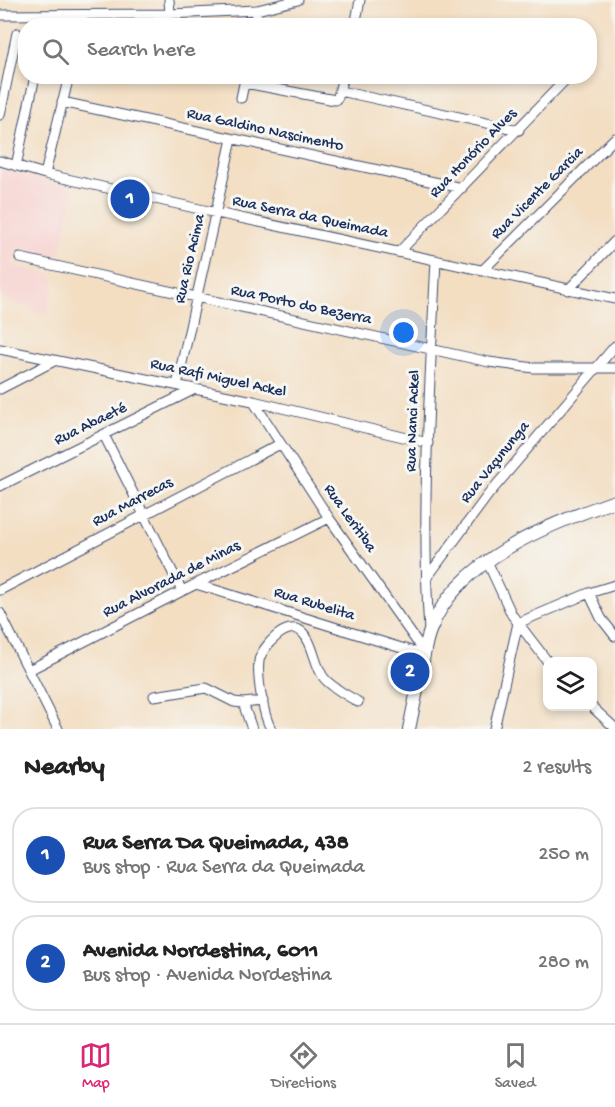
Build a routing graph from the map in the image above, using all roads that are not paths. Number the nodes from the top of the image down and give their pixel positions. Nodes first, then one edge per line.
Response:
1 (169, 0) edge
2 (242, 0) edge
3 (297, 0) edge
4 (360, 0) edge
5 (257, 10) junction
6 (238, 11) junction
7 (83, 14) junction
8 (175, 14) junction
9 (0, 15) edge
10 (82, 18) edge
11 (176, 18) edge
12 (256, 18) edge
13 (357, 18) edge
14 (17, 33) dead end
15 (33, 84) edge
16 (67, 84) edge
17 (244, 84) edge
18 (262, 84) edge
19 (341, 84) edge
20 (562, 84) edge
21 (340, 91) junction
22 (241, 98) dead end
23 (62, 102) junction
24 (0, 115) edge
25 (519, 130) junction
26 (615, 138) edge
27 (232, 139) junction
28 (0, 161) edge
29 (16, 166) junction
30 (45, 174) junction
31 (462, 188) junction
32 (217, 213) junction
33 (615, 241) edge
34 (399, 252) junction
35 (20, 258) dead end
36 (436, 260) junction
37 (482, 271) junction
38 (568, 290) junction
39 (197, 298) junction
40 (615, 299) edge
41 (615, 346) edge
42 (0, 349) edge
43 (431, 350) junction
44 (54, 361) junction
45 (615, 368) edge
46 (593, 369) junction
47 (177, 385) junction
48 (0, 389) edge
49 (195, 389) junction
50 (253, 401) junction
51 (104, 435) junction
52 (428, 443) junction
53 (280, 444) junction
54 (0, 486) edge
55 (615, 501) edge
56 (145, 514) junction
57 (329, 518) junction
58 (487, 561) junction
59 (426, 581) junction
60 (196, 584) junction
61 (615, 585) edge
62 (0, 590) edge
63 (182, 591) junction
64 (589, 593) junction
65 (443, 604) junction
66 (0, 613) edge
67 (518, 623) junction
68 (429, 631) junction
69 (615, 636) edge
70 (424, 654) junction
71 (544, 657) edge
72 (29, 670) junction
73 (154, 696) dead end
74 (263, 701) junction
75 (358, 702) dead end
76 (243, 704) junction
77 (596, 711) edge
78 (615, 728) edge
79 (58, 729) edge
80 (252, 729) edge
81 (271, 729) edge
82 (409, 729) edge
83 (494, 729) edge

1 - 8 street
2 - 6 street
3 - 5 street
4 - 13 street
5 - 6 street
5 - 12 street
6 - 8 street
7 - 8 street
7 - 9 street
7 - 10 street
8 - 11 street
14 - 24 street
15 - 29 street
16 - 23 street
17 - 22 street
18 - 21 street
19 - 21 street
20 - 25 street, Rua Honório Alves
21 - 25 street
23 - 27 street, Rua Galdino Nascimento
23 - 30 street
25 - 31 street, Rua Honório Alves
26 - 37 street, Rua Vicente Garcia
27 - 31 street, Rua Galdino Nascimento
27 - 32 street, Rua Rio Acima
28 - 29 street, Rua Serra da Queimada
29 - 30 street, Rua Serra da Queimada
30 - 32 street, Rua Serra da Queimada
31 - 34 street, Rua Honório Alves
32 - 34 street, Rua Serra da Queimada
32 - 39 street, Rua Rio Acima
33 - 38 street
34 - 36 street, Rua Serra da Queimada
35 - 39 street, Rua Porto do Bezerra
36 - 37 street, Rua Serra da Queimada
36 - 43 street, Rua Nanci Ackel
37 - 38 street, Rua Serra da Queimada
38 - 40 street, Rua Serra da Queimada
39 - 43 street, Rua Porto do Bezerra
39 - 47 street, Rua Rio Acima
41 - 46 street, Rua Vaçununga
42 - 44 street, Rua Rafi Miguel Ackel
43 - 46 street, Rua Porto do Bezerra
43 - 52 street, Rua Nanci Ackel
44 - 47 street, Rua Rafi Miguel Ackel
44 - 48 street
45 - 46 street, Rua Porto do Bezerra
46 - 59 street, Rua Vaçununga
47 - 49 street, Rua Rafi Miguel Ackel
49 - 50 street, Rua Rafi Miguel Ackel
49 - 51 street, Rua Abaeté
50 - 52 street, Rua Rafi Miguel Ackel
50 - 53 street, Rua Leritiba
51 - 54 street, Rua Abaeté
51 - 56 street
52 - 59 street, Rua Nanci Ackel
53 - 56 street, Rua Marrecas
53 - 57 street, Rua Leritiba
55 - 58 main road
56 - 62 street, Rua Marrecas
56 - 63 street
57 - 60 street, Rua Alvorada de Minas
57 - 70 street, Rua Leritiba
58 - 65 main road
58 - 67 street
59 - 65 street
59 - 68 street, Rua Nanci Ackel
60 - 63 street, Rua Alvorada de Minas
60 - 70 street, Rua Rubelita
61 - 64 street
63 - 72 street, Rua Alvorada de Minas
64 - 67 street
64 - 69 street
65 - 68 main road
66 - 72 street
67 - 71 street
67 - 83 street
68 - 70 main road
70 - 82 main road
72 - 79 street
73 - 76 street
74 - 75 street
74 - 76 street
74 - 81 street
76 - 80 street
77 - 78 street

